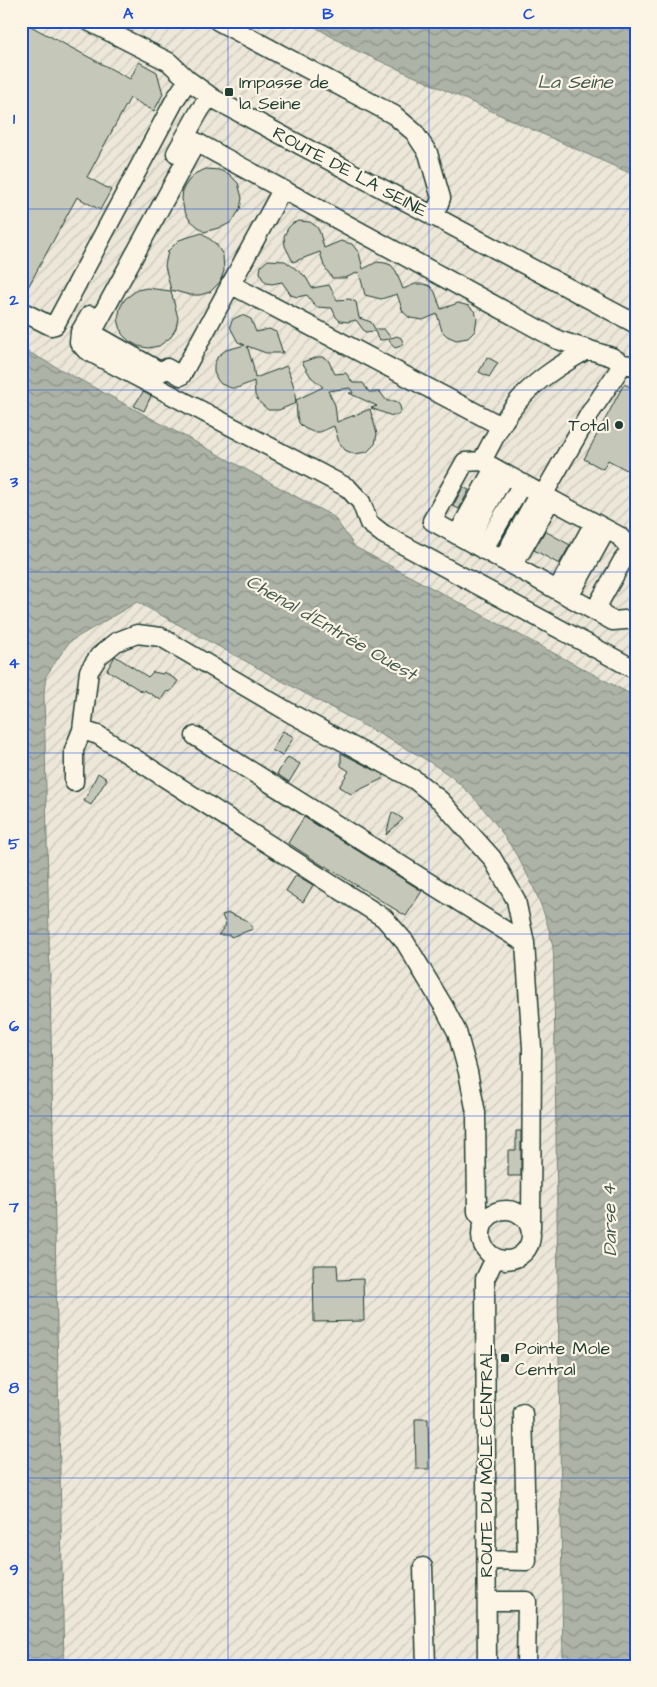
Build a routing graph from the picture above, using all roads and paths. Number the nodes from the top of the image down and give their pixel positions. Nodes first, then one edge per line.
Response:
1 (88, 21) edge
2 (218, 21) edge
3 (188, 80) junction
4 (212, 98) junction
5 (282, 190) junction
6 (434, 217) junction
7 (230, 284) junction
8 (21, 311) edge
9 (636, 324) edge
10 (588, 349) junction
11 (629, 365) edge
12 (501, 426) junction
13 (493, 468) junction
14 (522, 484) junction
15 (544, 496) junction
16 (600, 526) junction
17 (462, 538) junction
18 (484, 550) junction
19 (635, 554) edge
20 (508, 563) junction
21 (563, 593) junction
22 (601, 614) junction
23 (636, 619) edge
24 (636, 670) edge
25 (82, 730) junction
26 (195, 736) dead end
27 (74, 782) dead end
28 (525, 943) junction
29 (485, 1222) junction
30 (531, 1229) junction
31 (495, 1258) junction
32 (523, 1413) dead end
33 (487, 1560) junction
34 (423, 1567) dead end
35 (486, 1601) junction
36 (426, 1666) edge
37 (487, 1666) edge
38 (526, 1666) edge

1 - 3 street, ROUTE DE LA SEINE
2 - 6 street, ROUTE DE LA SEINE
3 - 4 street, ROUTE DE LA SEINE
3 - 8 street
4 - 6 street, ROUTE DE LA SEINE
4 - 24 street
5 - 7 street
5 - 7 street
5 - 10 street
6 - 9 street, ROUTE DE LA SEINE
7 - 12 street
10 - 11 street
10 - 12 street
11 - 15 street
12 - 13 street
13 - 14 street
13 - 17 street
13 - 17 street
14 - 15 street
14 - 18 street
15 - 16 street
15 - 20 street
16 - 19 street
16 - 21 street
17 - 18 street
18 - 20 street
19 - 22 street
20 - 21 street
21 - 22 street
22 - 23 street
25 - 27 street
25 - 28 street
25 - 29 street
26 - 28 street
28 - 30 street
29 - 30 street
29 - 31 street
30 - 31 street
31 - 33 street, ROUTE DU MÔLE CENTRAL
32 - 33 street
33 - 35 street, ROUTE DU MÔLE CENTRAL
34 - 36 street
35 - 37 street, ROUTE DU MÔLE CENTRAL
35 - 38 street

